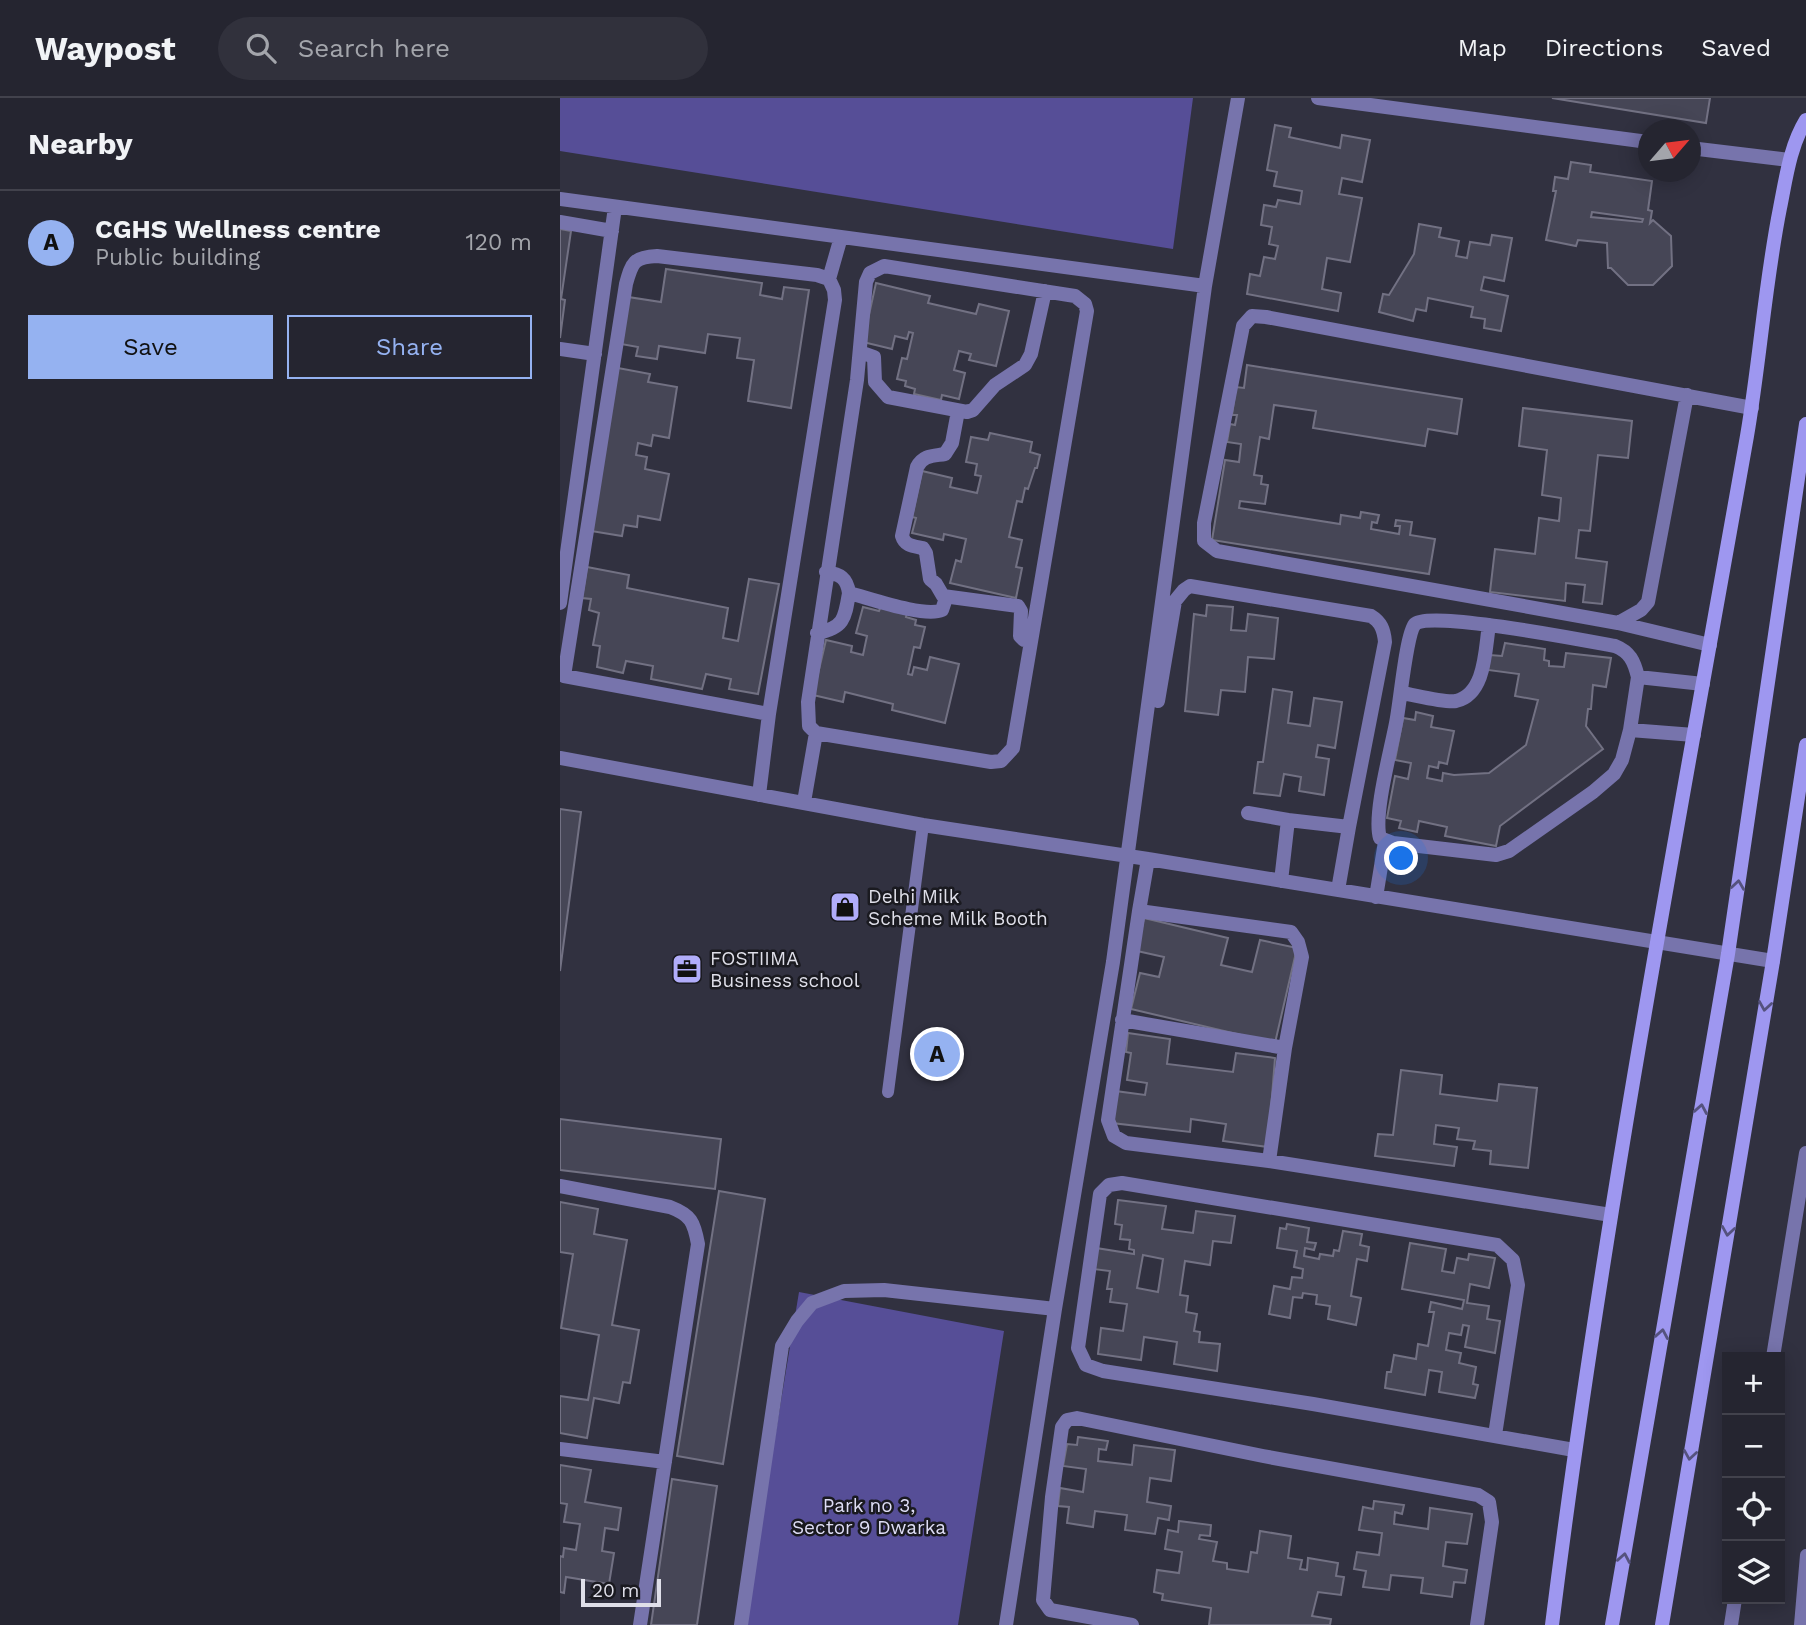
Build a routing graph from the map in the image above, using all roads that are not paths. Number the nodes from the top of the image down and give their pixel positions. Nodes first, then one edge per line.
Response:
1 (1238, 98) edge
2 (1318, 98) edge
3 (1806, 120) edge
4 (1638, 141) edge
5 (1701, 149) edge
6 (1789, 160) junction
7 (560, 199) edge
8 (615, 206) junction
9 (560, 222) edge
10 (612, 231) junction
11 (841, 237) junction
12 (829, 279) junction
13 (1205, 286) junction
14 (1045, 291) junction
15 (560, 349) edge
16 (859, 352) junction
17 (595, 354) junction
18 (1687, 395) junction
19 (1752, 408) junction
20 (958, 411) junction
21 (1806, 424) edge
22 (826, 572) junction
23 (1163, 585) junction
24 (1184, 590) junction
25 (849, 593) junction
26 (946, 597) junction
27 (560, 603) edge
28 (1618, 623) junction
29 (1489, 625) junction
30 (817, 633) junction
31 (1031, 640) junction
32 (1710, 645) junction
33 (1639, 677) junction
34 (1703, 684) junction
35 (1402, 693) junction
36 (1158, 701) dead end
37 (769, 714) junction
38 (1630, 730) junction
39 (816, 733) junction
40 (1693, 735) junction
41 (1806, 745) edge
42 (560, 758) edge
43 (759, 795) junction
44 (804, 802) junction
45 (1248, 813) dead end
46 (1288, 820) junction
47 (923, 825) junction
48 (1349, 827) junction
49 (1385, 842) junction
50 (1125, 856) junction
51 (1148, 859) junction
52 (1281, 881) junction
53 (1338, 890) junction
54 (1376, 897) junction
55 (1139, 911) junction
56 (1656, 941) junction
57 (1728, 954) junction
58 (1773, 961) junction
59 (1122, 1020) junction
60 (1284, 1048) junction
61 (888, 1092) dead end
62 (1806, 1153) edge
63 (1269, 1161) junction
64 (560, 1186) edge
65 (1611, 1215) junction
66 (1055, 1309) junction
67 (1774, 1352) edge
68 (1495, 1435) junction
69 (560, 1449) edge
70 (1574, 1450) junction
71 (665, 1462) junction
72 (1027, 1491) junction
73 (1052, 1497) junction
74 (1806, 1555) edge
75 (1734, 1604) edge
76 (640, 1625) edge
77 (741, 1625) edge
78 (1006, 1625) edge
79 (1132, 1625) edge
80 (1477, 1625) edge
81 (1552, 1625) edge
82 (1612, 1625) edge
83 (1662, 1625) edge
84 (1731, 1625) edge
85 (1800, 1625) edge

1 - 13 street
2 - 4 street
3 - 6 main road
5 - 6 street
6 - 19 main road
7 - 8 street
8 - 10 street
8 - 11 street
9 - 10 street
10 - 17 street
11 - 12 street
11 - 13 street
12 - 37 street
12 - 37 street
13 - 23 street
14 - 16 street
14 - 20 street
14 - 31 street
15 - 17 street
16 - 20 street
16 - 22 street
17 - 27 street
18 - 19 street
18 - 28 street
18 - 28 street
19 - 32 main road
20 - 26 street
57 -> 21 main road
22 - 25 street
22 - 30 street
23 - 24 street
23 - 50 street
24 - 36 street
24 - 48 street
25 - 26 street
25 - 30 street
26 - 31 street
28 - 32 street
29 - 33 street
29 - 35 street
29 - 35 street
30 - 39 street
31 - 39 street
32 - 34 main road
33 - 34 street
33 - 38 street
34 - 40 main road
35 - 49 street
37 - 43 street
38 - 40 street
38 - 49 street
39 - 44 street
40 - 56 main road
41 - 58 main road
42 - 43 street
43 - 44 street
44 - 47 street
45 - 46 street
46 - 48 street
46 - 52 street
47 - 50 street
47 - 61 lane
48 - 53 street
49 - 54 street
50 - 51 street
50 - 66 street
51 - 52 street
51 - 55 street
52 - 53 street
53 - 54 street
54 - 56 street
55 - 59 street
55 - 60 street
56 - 57 street
56 - 65 main road
57 - 58 street
82 -> 57 main road
58 -> 83 main road
59 - 60 street
59 - 63 street
60 - 63 street
62 - 67 street
63 - 65 street
64 - 71 street
65 - 70 main road
66 - 72 street
66 - 77 street
68 - 68 street
68 - 70 street
69 - 71 street
70 - 81 main road
71 - 76 street
72 - 73 street
72 - 78 street
73 - 79 street
73 - 80 street
74 - 85 lane
75 - 84 street

